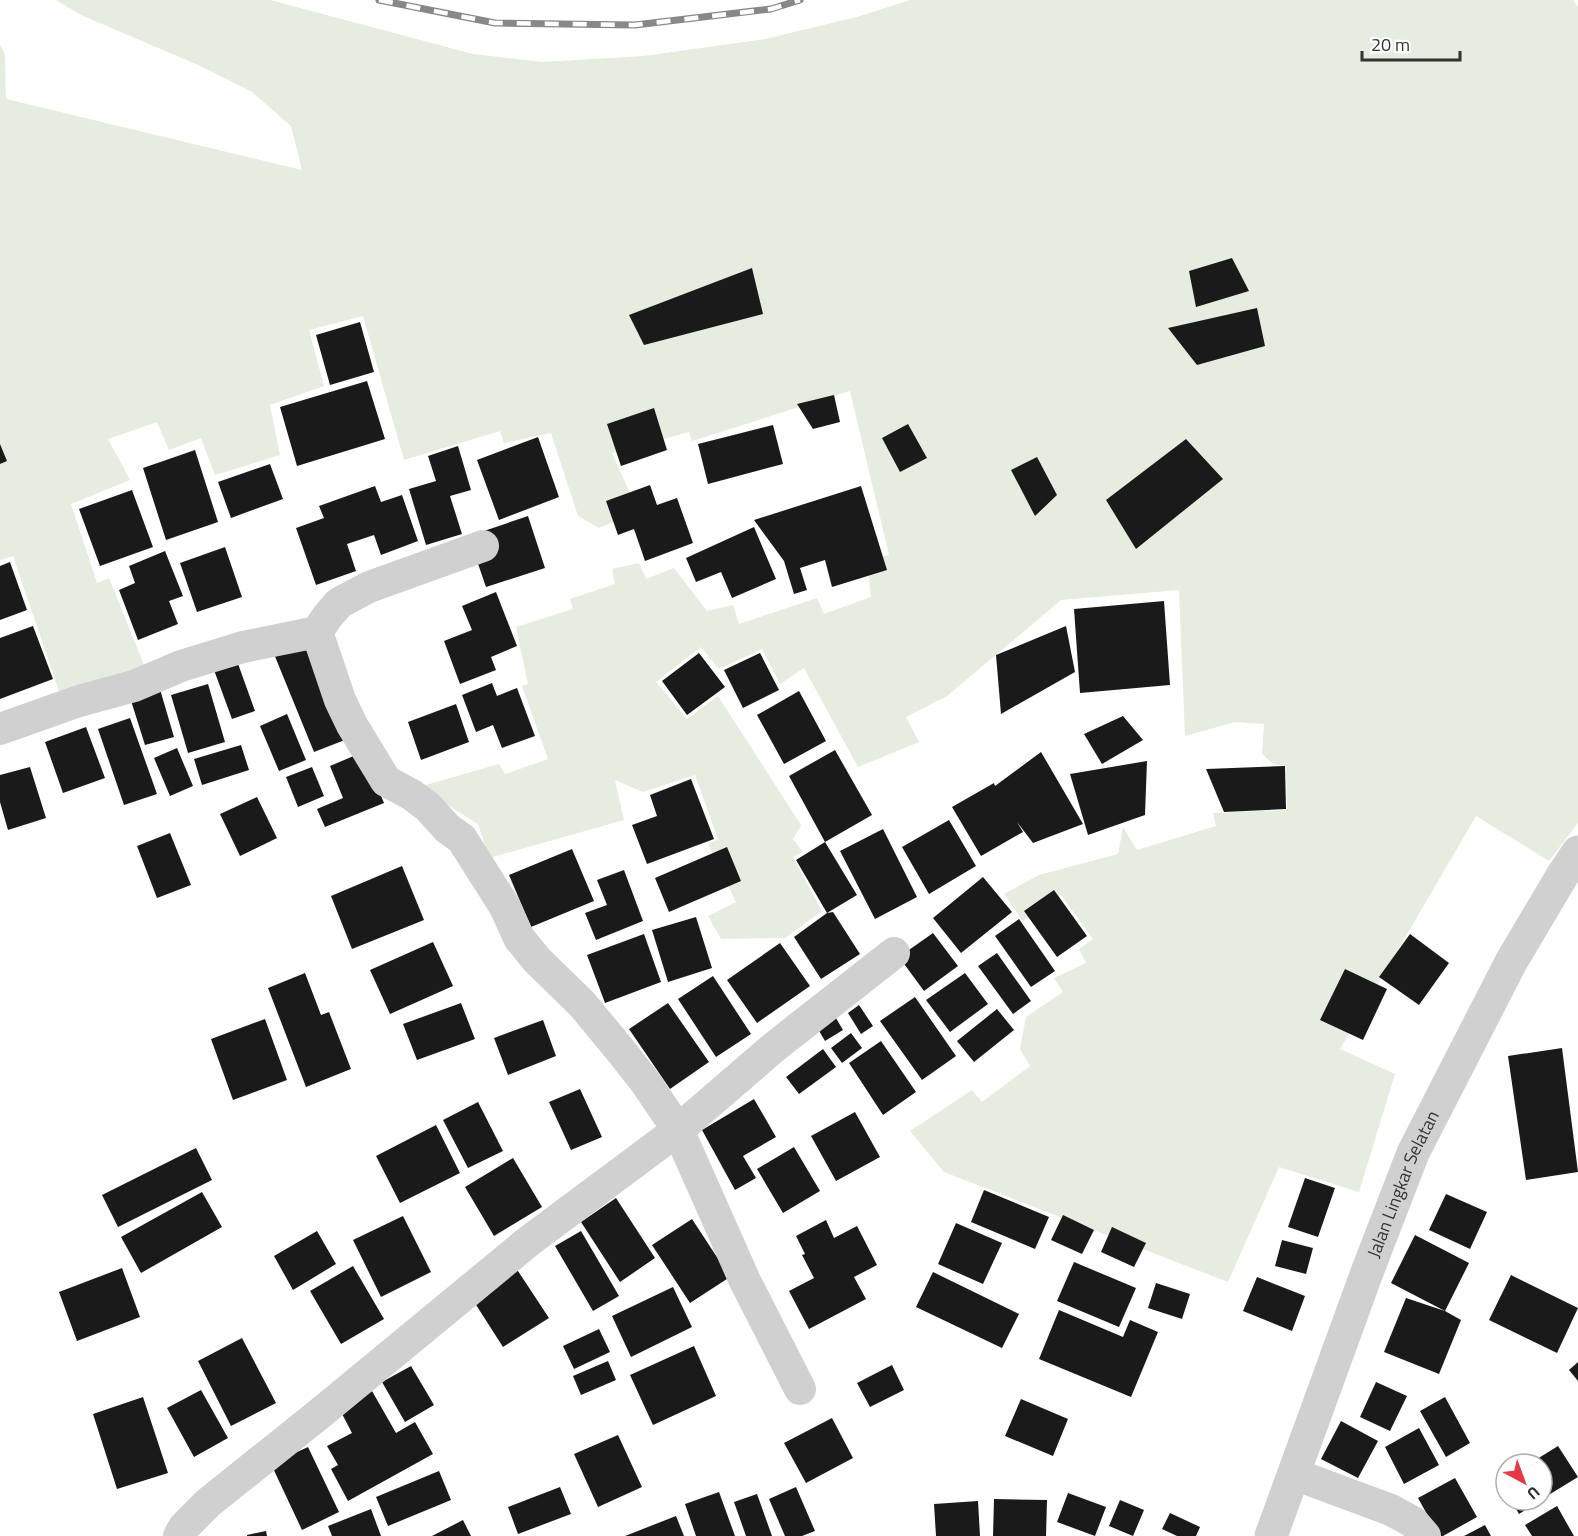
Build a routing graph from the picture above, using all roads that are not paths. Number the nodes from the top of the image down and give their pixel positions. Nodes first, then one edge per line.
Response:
1 (483, 546) dead end
2 (317, 632) junction
3 (0, 729) edge
4 (1578, 852) edge
5 (894, 953) dead end
6 (678, 1130) junction
7 (800, 1389) dead end
8 (1294, 1474) junction
9 (179, 1536) edge
10 (1271, 1536) edge
11 (1425, 1536) edge

1 - 2 street
2 - 3 street
2 - 6 street
4 - 8 street, Jalan Lingkar Selatan
5 - 6 street
6 - 7 street
6 - 9 street
8 - 10 street, Jalan Lingkar Selatan
8 - 11 street

